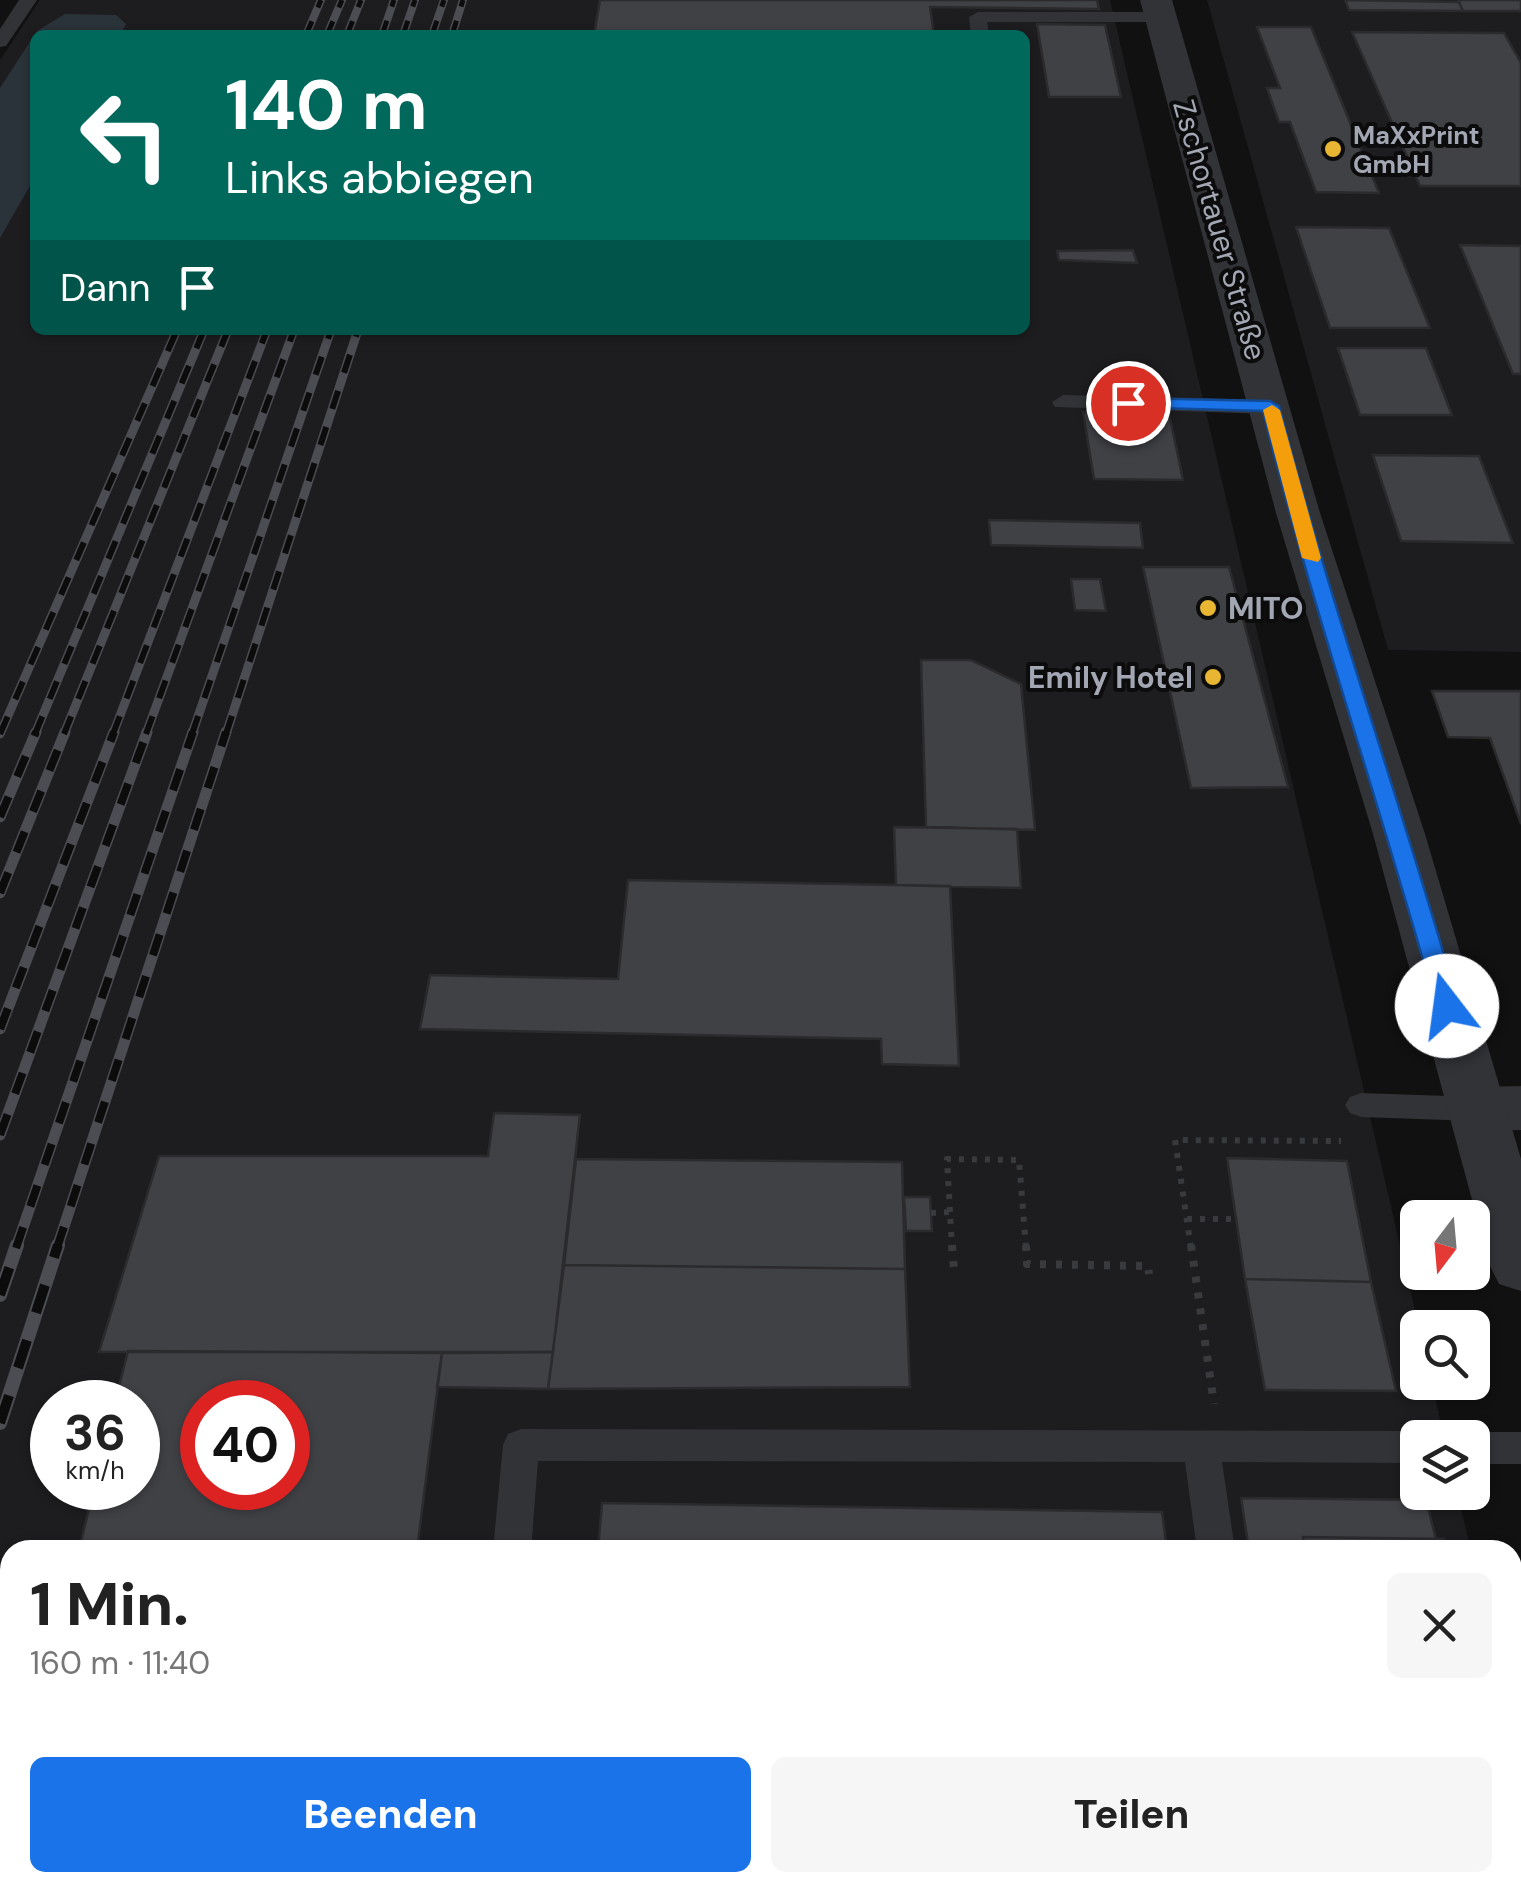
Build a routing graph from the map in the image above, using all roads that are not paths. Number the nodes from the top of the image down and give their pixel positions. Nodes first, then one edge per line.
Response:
1 (28, 0) edge
2 (1158, 8) edge
3 (979, 30) edge
4 (0, 42) edge
5 (1063, 402) dead end
6 (1270, 406) junction
7 (1361, 1105) dead end
8 (1498, 1108) edge
9 (1521, 1266) edge
10 (1211, 1447) junction
11 (1400, 1447) edge
12 (1490, 1448) edge
13 (1521, 1448) edge
14 (513, 1540) edge
15 (1216, 1540) edge

1 - 4 lane
2 - 3 lane
2 - 6 street, Zschortauer Straße
5 - 6 lane
6 - 8 street, Zschortauer Straße
7 - 8 lane
8 - 9 street, Zschortauer Straße
10 - 11 lane
10 - 14 lane
10 - 15 lane
12 - 13 lane

